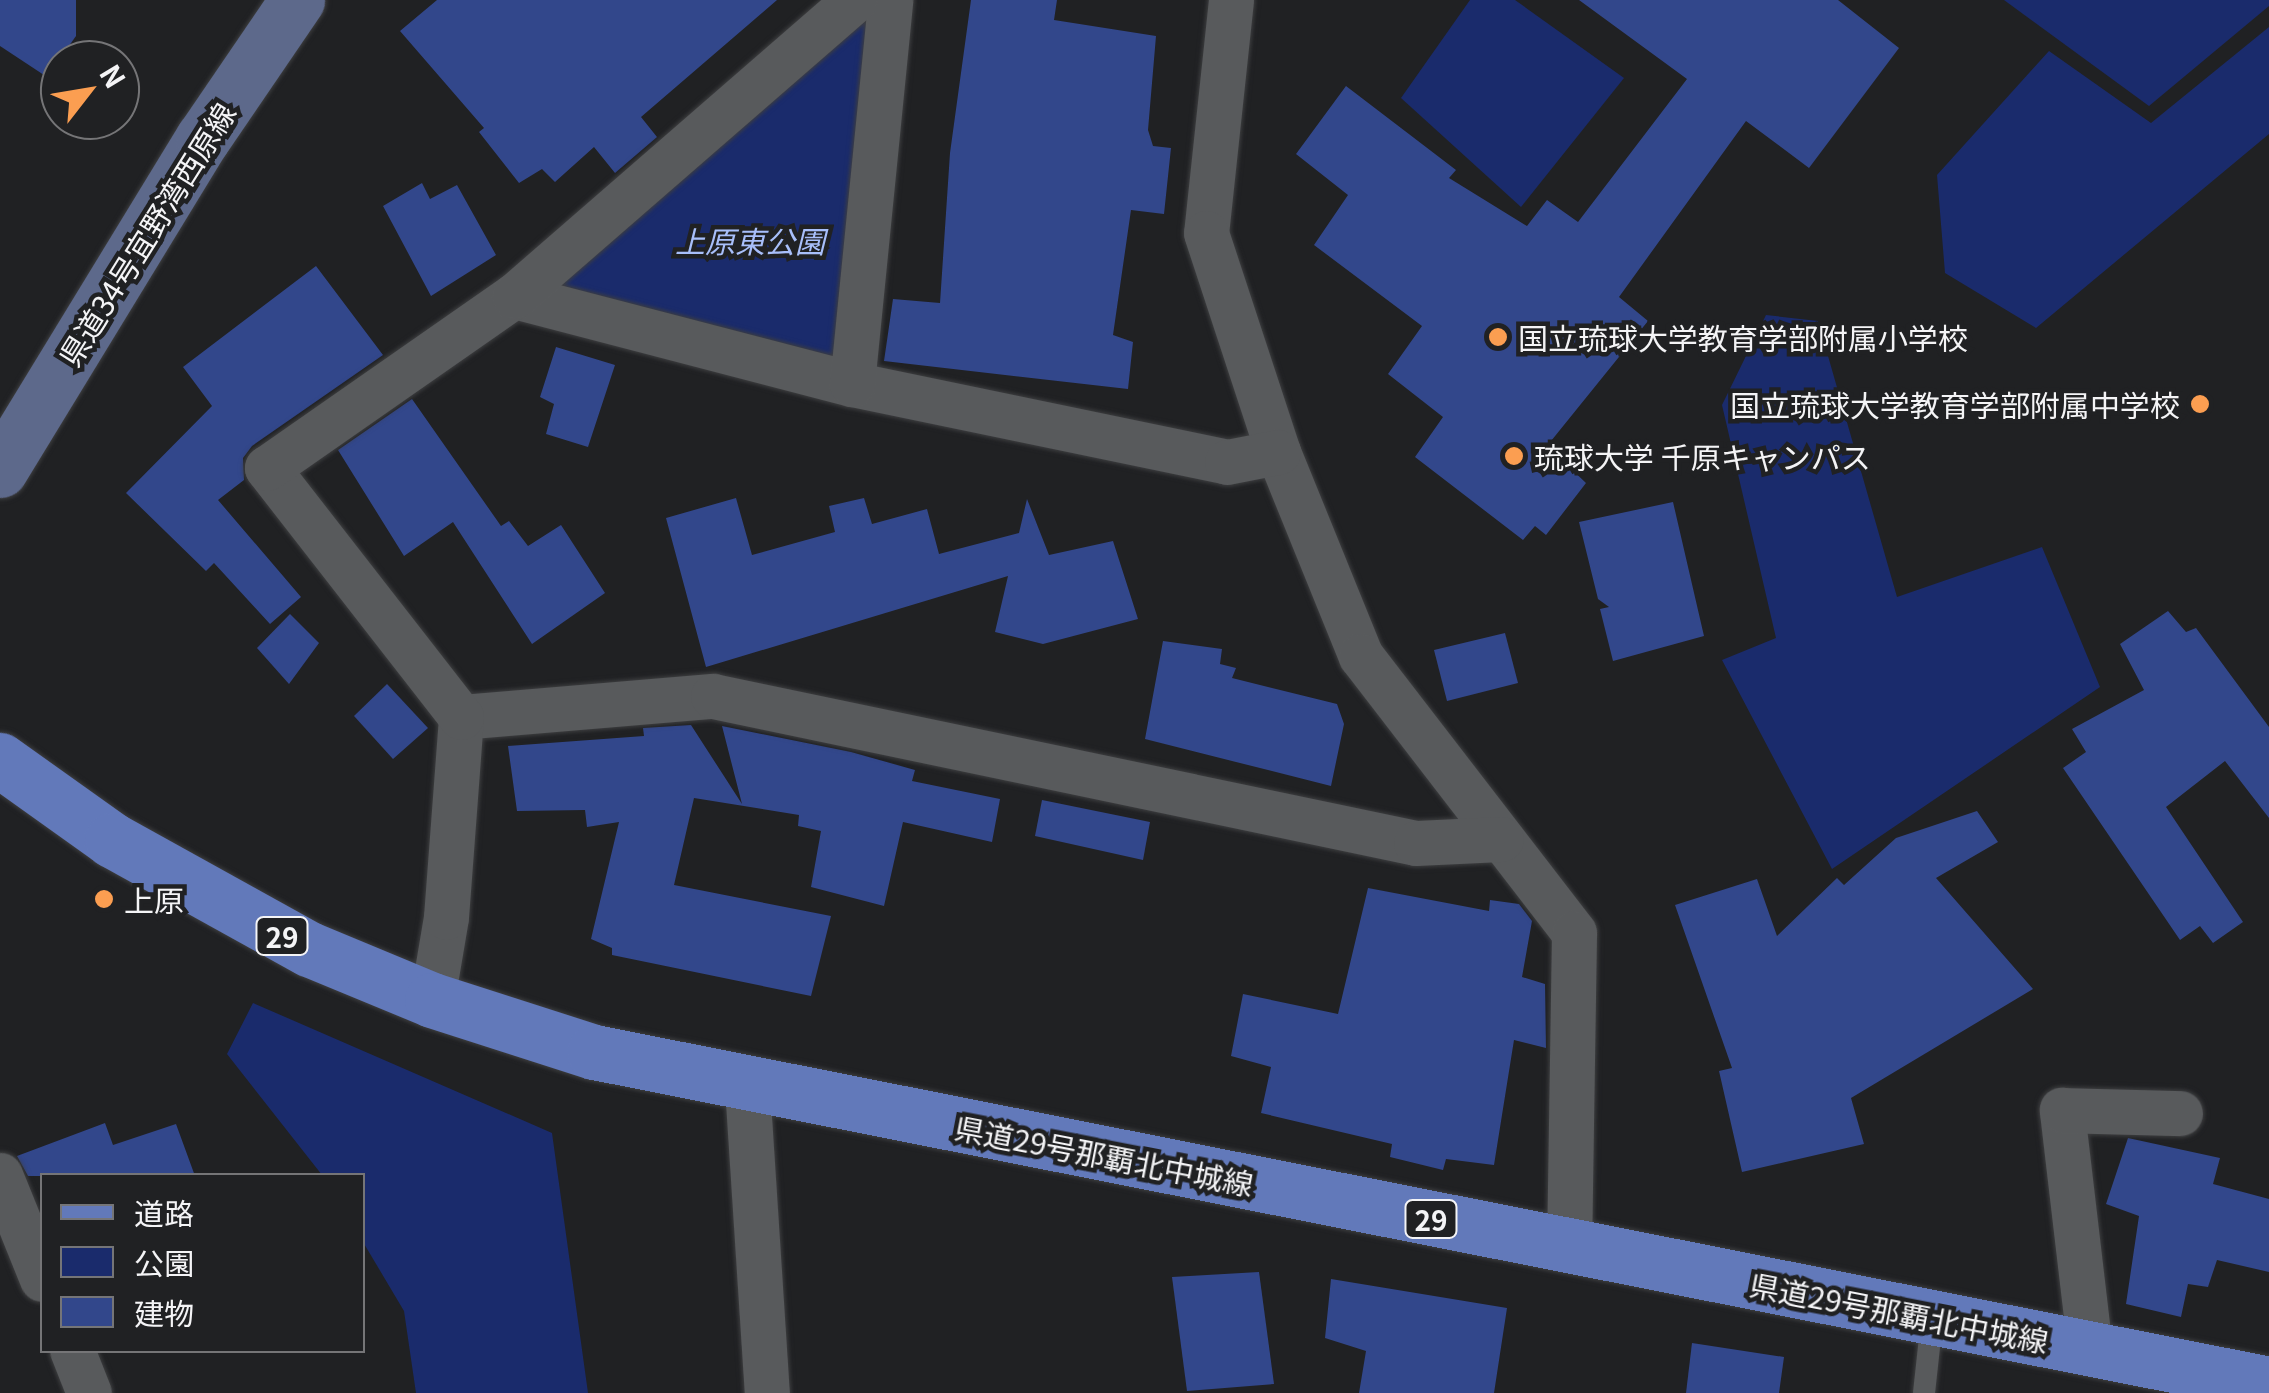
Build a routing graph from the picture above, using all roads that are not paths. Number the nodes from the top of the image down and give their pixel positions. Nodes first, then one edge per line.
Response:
1 (296, 0) edge
2 (854, 0) edge
3 (890, 0) edge
4 (1231, 0) edge
5 (514, 296) junction
6 (852, 384) junction
7 (1278, 452) junction
8 (0, 470) edge
9 (461, 717) junction
10 (0, 760) edge
11 (1500, 839) junction
12 (432, 1000) junction
13 (746, 1086) junction
14 (2180, 1112) dead end
15 (0, 1175) edge
16 (1569, 1248) junction
17 (40, 1274) edge
18 (1932, 1319) junction
19 (2090, 1350) junction
20 (73, 1353) edge
21 (2269, 1384) edge
22 (89, 1393) edge
23 (767, 1393) edge
24 (1924, 1393) edge

1 - 8 main road, 県道34号宜野湾西原線
2 - 5 street
3 - 6 street
4 - 7 street
5 - 6 street
5 - 9 street
6 - 7 street
7 - 11 street
9 - 11 street
9 - 12 street
10 - 12 main road, 県道29号那覇北中城線 / 29
11 - 16 street
12 - 13 main road, 県道29号那覇北中城線 / 29
13 - 16 main road, 県道29号那覇北中城線 / 29
13 - 23 street
14 - 19 street
15 - 17 street
16 - 18 main road, 県道29号那覇北中城線 / 29
18 - 19 main road, 県道29号那覇北中城線 / 29
18 - 24 lane
19 - 21 main road, 県道29号那覇北中城線 / 29
20 - 22 street

